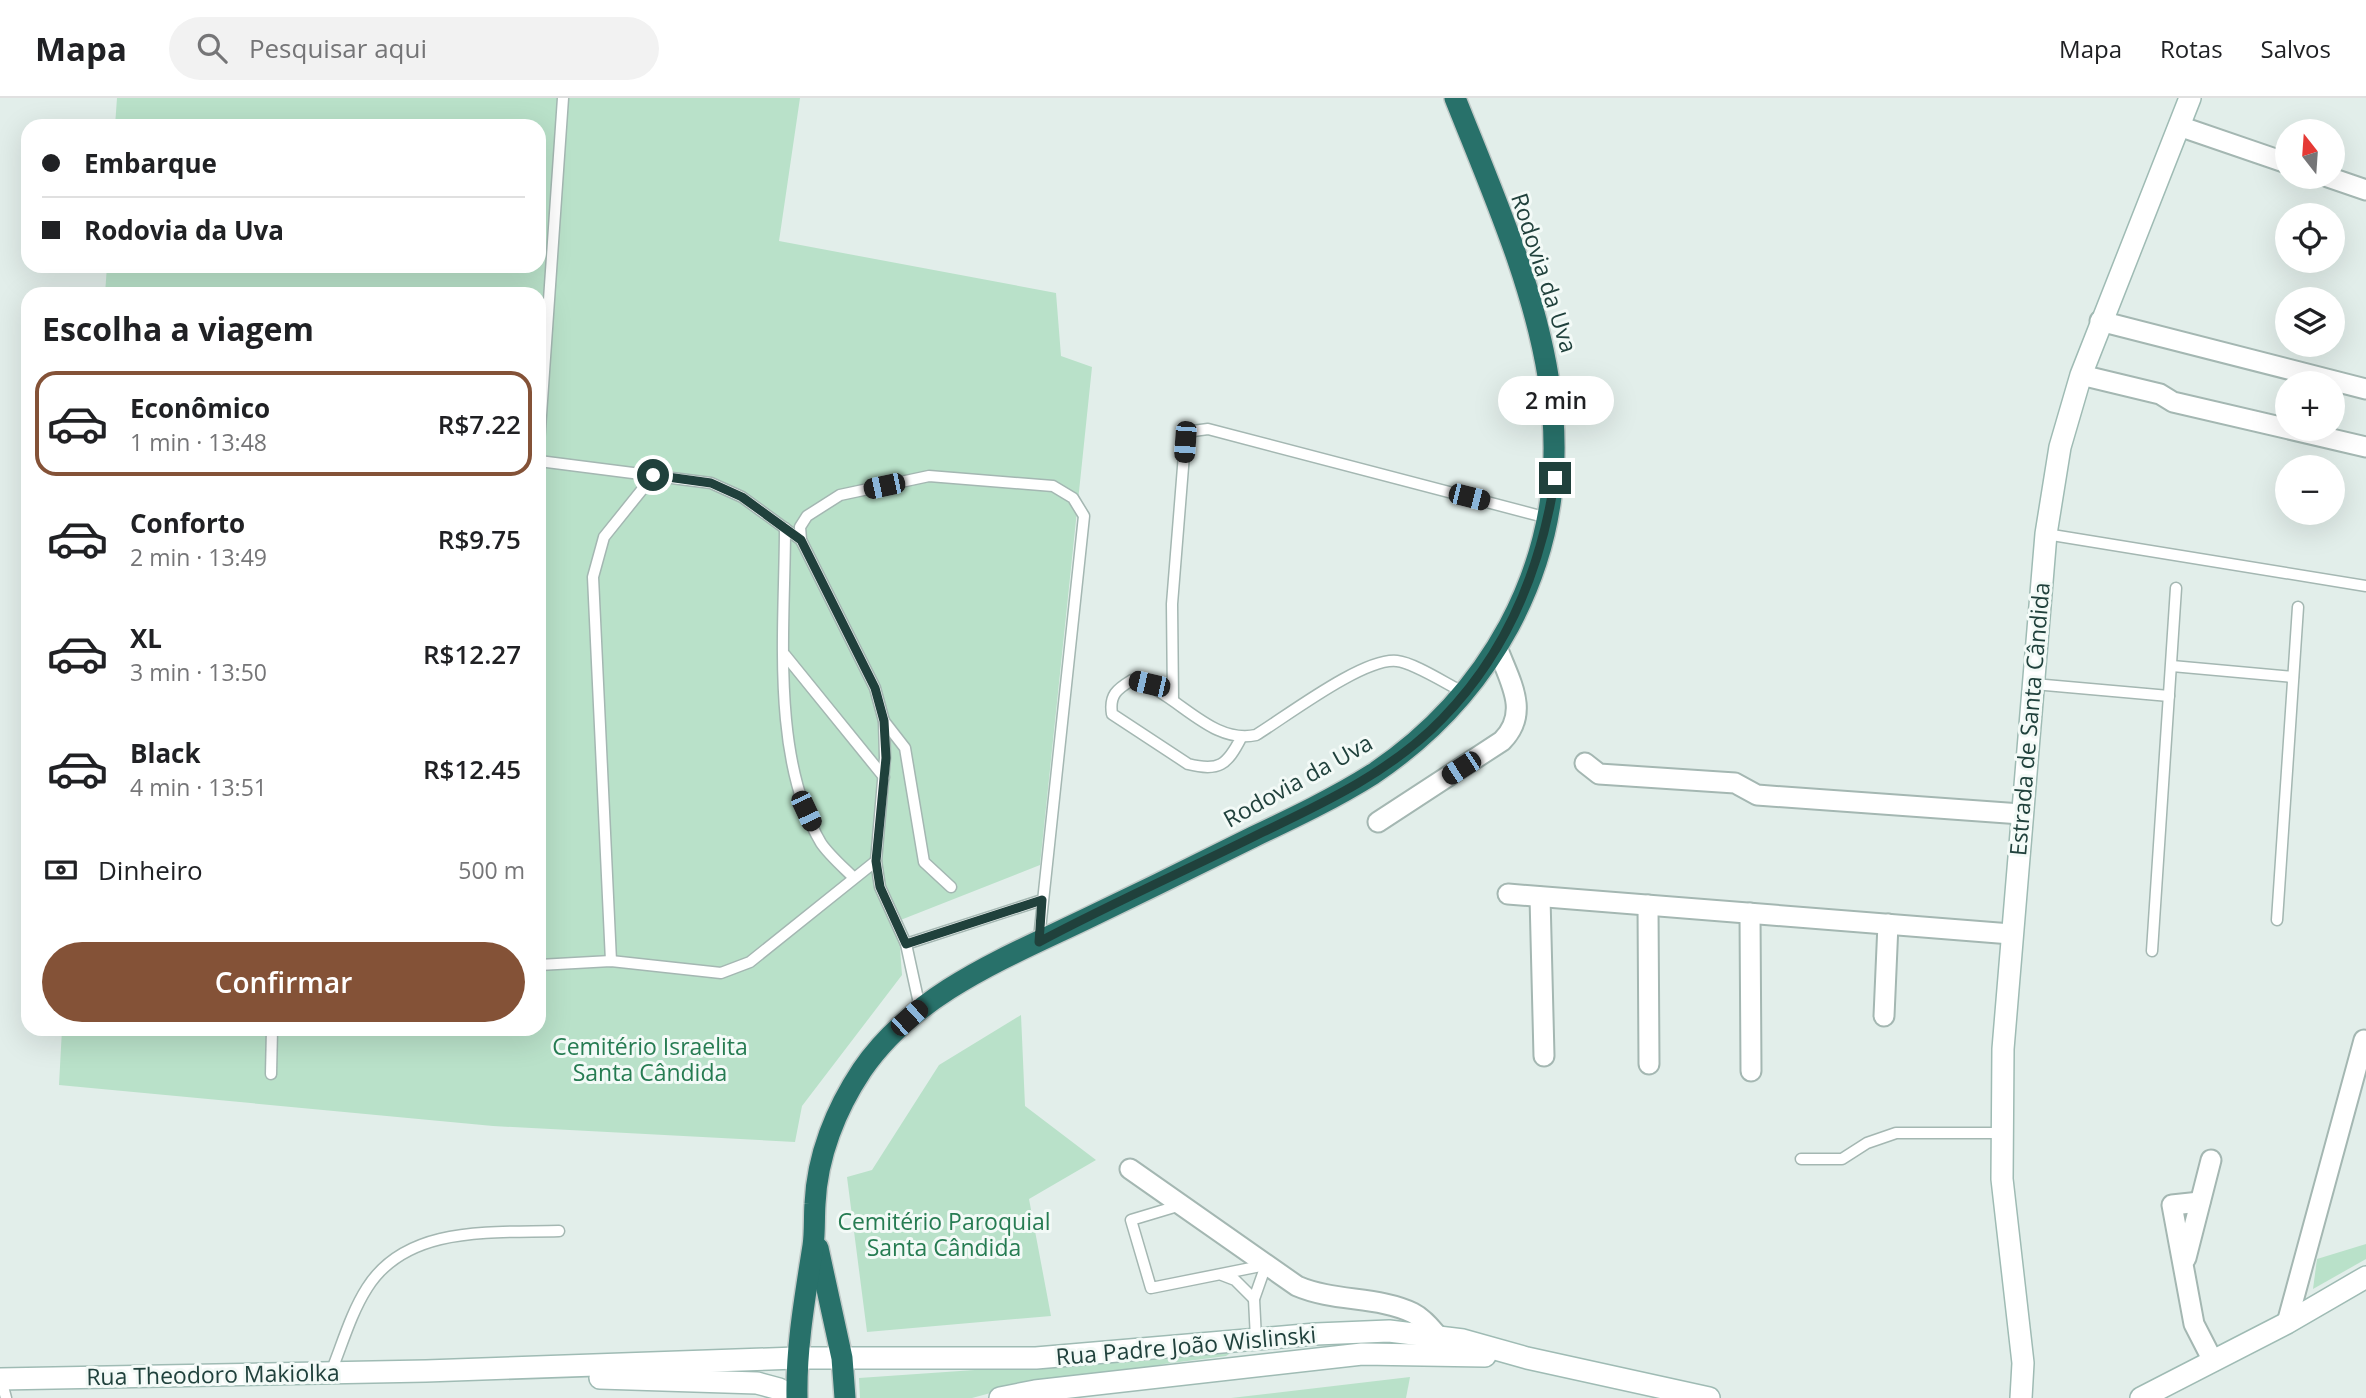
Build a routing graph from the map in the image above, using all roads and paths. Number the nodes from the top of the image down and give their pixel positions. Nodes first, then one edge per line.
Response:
1 (564, 98) edge
2 (2190, 98) edge
3 (1455, 101) edge
4 (2179, 126) junction
5 (2275, 159) edge
6 (2345, 183) edge
7 (2366, 190) edge
8 (2100, 321) junction
9 (546, 347) edge
10 (2081, 375) junction
11 (2366, 388) edge
12 (2366, 447) edge
13 (546, 462) edge
14 (653, 475) junction
15 (1549, 519) junction
16 (785, 528) junction
17 (2046, 534) junction
18 (801, 540) junction
19 (2366, 586) edge
20 (2176, 588) dead end
21 (2298, 607) dead end
22 (1497, 647) junction
23 (785, 655) junction
24 (2172, 666) junction
25 (2293, 677) junction
26 (2032, 684) junction
27 (1465, 693) junction
28 (2169, 696) junction
29 (1173, 700) junction
30 (884, 721) junction
31 (1241, 738) junction
32 (1585, 763) dead end
33 (884, 777) junction
34 (2021, 814) junction
35 (1378, 822) dead end
36 (876, 861) junction
37 (853, 878) junction
38 (951, 887) dead end
39 (1508, 894) dead end
40 (1540, 897) junction
41 (1042, 900) junction
42 (1648, 905) junction
43 (1751, 913) junction
44 (2277, 920) dead end
45 (1888, 924) junction
46 (2011, 934) junction
47 (1039, 942) junction
48 (906, 944) junction
49 (2152, 951) dead end
50 (611, 961) junction
51 (546, 965) edge
52 (920, 1008) junction
53 (1884, 1016) dead end
54 (272, 1036) edge
55 (2364, 1040) dead end
56 (1544, 1056) dead end
57 (1649, 1064) dead end
58 (1751, 1071) dead end
59 (271, 1074) dead end
60 (2002, 1133) junction
61 (1801, 1158) dead end
62 (2211, 1160) dead end
63 (1130, 1169) dead end
64 (1181, 1205) junction
65 (559, 1231) dead end
66 (815, 1233) junction
67 (1266, 1265) junction
68 (1220, 1274) junction
69 (2366, 1277) edge
70 (1254, 1299) junction
71 (2287, 1323) junction
72 (1437, 1335) junction
73 (1256, 1339) junction
74 (796, 1358) junction
75 (842, 1358) junction
76 (1527, 1358) junction
77 (2213, 1361) junction
78 (2023, 1363) junction
79 (426, 1371) junction
80 (331, 1373) junction
81 (0, 1379) edge
82 (1143, 1379) junction
83 (2143, 1397) edge
84 (6, 1398) edge
85 (796, 1398) edge
86 (845, 1398) edge
87 (1000, 1398) edge
88 (1709, 1398) edge
89 (2021, 1398) edge
90 (2036, 1398) edge

1 - 9 lane
2 - 4 main road, Estrada de Santa Cândida
3 - 15 highway, Rodovia da Uva
4 - 5 street
4 - 8 main road, Estrada de Santa Cândida
6 - 7 street
8 - 10 main road, Estrada de Santa Cândida
8 - 11 street
10 - 12 street
10 - 17 main road, Estrada de Santa Cândida
13 - 14 lane
14 - 16 lane
14 - 50 lane
15 - 22 highway, Rodovia da Uva
15 - 29 lane
16 - 18 lane
16 - 23 lane
17 - 19 lane
17 - 26 main road, Estrada de Santa Cândida
18 - 30 lane
18 - 41 lane
20 - 24 lane
21 - 25 lane
22 - 27 highway, Rodovia da Uva
22 - 35 street
23 - 33 lane
23 - 37 lane
24 - 25 lane
24 - 28 lane
25 - 44 lane
26 - 28 lane
26 - 34 main road, Estrada de Santa Cândida
27 - 31 lane
27 - 47 highway, Rodovia da Uva
28 - 49 lane
29 - 31 lane
29 - 31 lane
30 - 33 lane
30 - 38 lane
32 - 34 street
33 - 36 lane
34 - 46 main road, Estrada de Santa Cândida
36 - 37 lane
36 - 48 lane
37 - 50 lane
39 - 40 street
40 - 42 street
40 - 56 street
41 - 47 lane
41 - 48 lane
42 - 43 street
42 - 57 street
43 - 45 street
43 - 58 street
45 - 46 street
45 - 53 street
46 - 60 main road, Estrada de Santa Cândida
47 - 52 highway, Rodovia da Uva
48 - 52 lane
50 - 51 lane
52 - 66 highway, Rodovia da Uva
54 - 59 lane
55 - 71 street
60 - 61 lane
60 - 78 main road, Estrada de Santa Cândida
62 - 77 street
63 - 64 street
64 - 67 street
64 - 68 lane
65 - 80 lane
66 - 74 highway, Rodovia da Uva
66 - 75 highway, Rodovia da Uva
67 - 68 lane
67 - 70 lane
67 - 72 street
68 - 70 lane
69 - 71 main road
70 - 73 lane
71 - 77 main road
72 - 73 main road, Rua Padre João Wislinski
72 - 76 main road, Rua Padre João Wislinski
73 - 75 main road, Rua Padre João Wislinski
73 - 82 main road
74 - 75 main road, Rua Theodoro Makiolka
74 - 79 main road, Rua Theodoro Makiolka
74 - 85 highway, Rodovia da Uva
75 - 86 highway, Rodovia da Uva
76 - 82 main road, Rua Padre João Wislinski
76 - 88 main road, Rua Padre João Wislinski
77 - 83 main road
78 - 89 main road, Estrada de Santa Cândida
78 - 90 main road, Estrada de Santa Cândida
79 - 80 main road, Rua Theodoro Makiolka
79 - 85 main road, Rua Theodoro Makiolka
80 - 81 main road, Rua Theodoro Makiolka
81 - 84 lane
82 - 87 main road, Rua Padre João Wislinski

